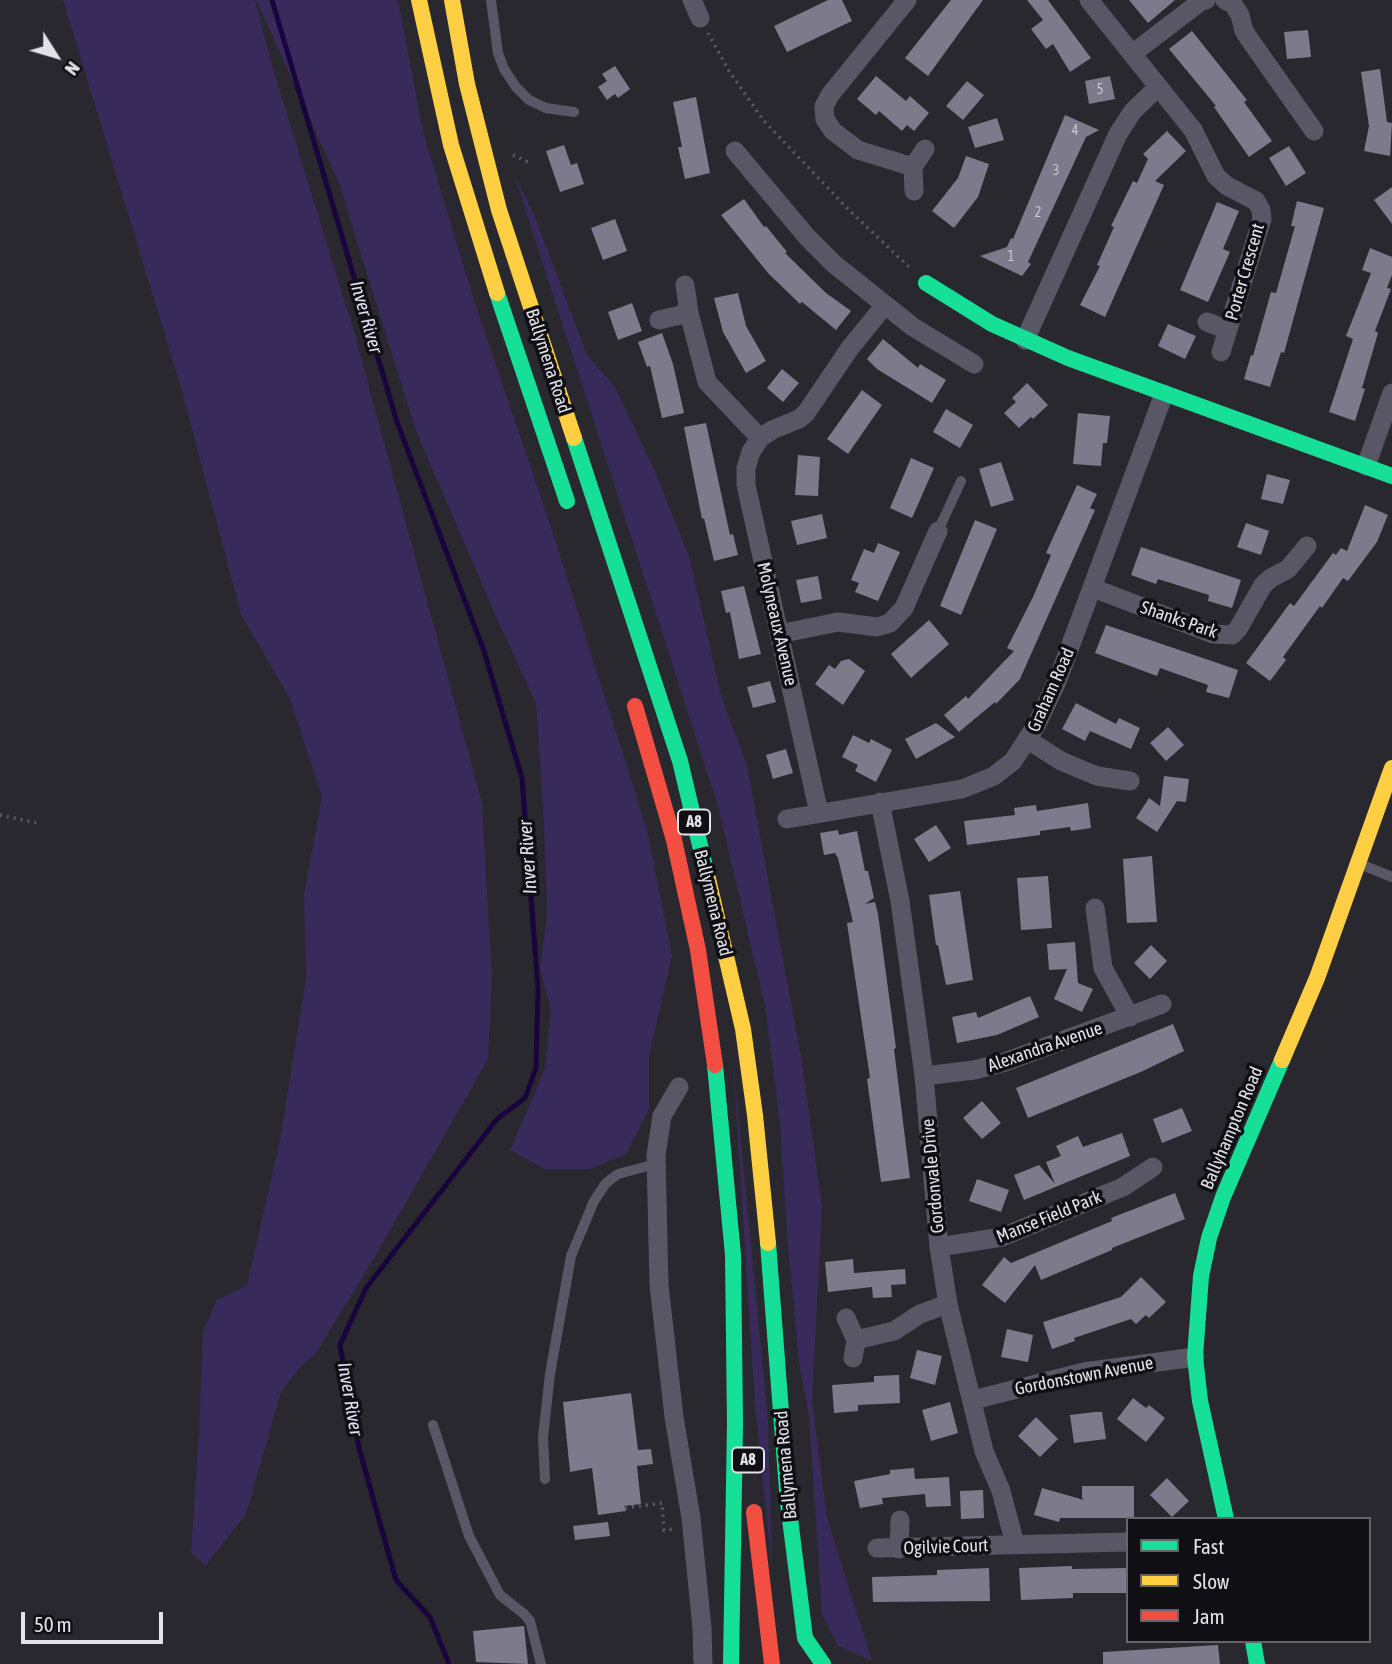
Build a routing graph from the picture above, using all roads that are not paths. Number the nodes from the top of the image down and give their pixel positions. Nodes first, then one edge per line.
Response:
1 (419, 0) edge
2 (452, 0) edge
3 (491, 0) edge
4 (907, 0) edge
5 (1089, 0) edge
6 (1206, 0) edge
7 (1225, 0) edge
8 (1132, 54) junction
9 (1157, 88) junction
10 (574, 112) dead end
11 (1314, 131) dead end
12 (925, 149) dead end
13 (738, 165) dead end
14 (913, 167) junction
15 (914, 191) dead end
16 (926, 283) road end
17 (685, 285) dead end
18 (885, 305) junction
19 (689, 313) junction
20 (659, 320) dead end
21 (1207, 323) dead end
22 (1228, 330) junction
23 (1025, 340) junction
24 (1221, 352) dead end
25 (974, 364) dead end
26 (1392, 393) edge
27 (1164, 394) junction
28 (760, 439) junction
29 (1366, 466) junction
30 (1392, 475) edge
31 (961, 481) dead end
32 (570, 510) dead end
33 (938, 531) joint
34 (1307, 546) dead end
35 (1093, 588) junction
36 (779, 634) junction
37 (631, 691) dead end
38 (1028, 740) junction
39 (1392, 768) edge
40 (1130, 781) dead end
41 (880, 802) junction
42 (819, 813) junction
43 (787, 819) dead end
44 (1358, 863) junction
45 (1392, 877) edge
46 (1095, 908) dead end
47 (1162, 1004) dead end
48 (1130, 1017) junction
49 (924, 1076) junction
50 (679, 1087) dead end
51 (656, 1164) junction
52 (1153, 1167) dead end
53 (939, 1247) junction
54 (733, 1255) junction
55 (948, 1304) junction
56 (846, 1318) dead end
57 (1195, 1357) junction
58 (973, 1400) junction
59 (433, 1425) dead end
60 (545, 1479) dead end
61 (1226, 1517) edge
62 (900, 1520) dead end
63 (1126, 1542) edge
64 (1015, 1544) junction
65 (877, 1548) dead end
66 (899, 1549) junction
67 (1253, 1643) edge
68 (726, 1662) edge
69 (541, 1664) edge
70 (703, 1664) edge
71 (772, 1664) edge
72 (823, 1664) edge
73 (1257, 1664) edge

1 - 32 main road, Ballymena Road
2 - 72 main road, Ballymena Road / A8
3 - 10 lane
4 - 14 street
5 - 8 street, Porter Crescent
6 - 8 street
7 - 11 street
8 - 9 street, Porter Crescent
9 - 22 street, Porter Crescent
9 - 23 street
12 - 14 street
13 - 18 street
14 - 15 street
16 - 23 main road
17 - 19 street
18 - 25 street
18 - 28 street
19 - 20 street
19 - 28 street
21 - 22 street, Porter Crescent
22 - 24 street, Porter Crescent
23 - 27 main road
26 - 29 street
27 - 29 main road
27 - 35 street, Graham Road
28 - 36 street, Molyneaux Avenue
29 - 30 main road
31 - 33 lane
33 - 36 street
34 - 35 street, Shanks Park
35 - 38 street, Graham Road
36 - 42 street, Molyneaux Avenue
37 - 54 main road, Ballymena Road / A8
38 - 40 street
38 - 41 street, Graham Road
39 - 44 main road, Ballyhampton Road
41 - 42 street, Graham Road
41 - 49 street, Gordonvale Drive
42 - 43 street, Graham Road
44 - 45 lane
44 - 57 main road, Ballyhampton Road
46 - 48 street
47 - 48 street, Alexandra Avenue
48 - 49 street, Alexandra Avenue
49 - 53 street, Gordonvale Drive
50 - 51 street
51 - 60 lane
51 - 70 street
52 - 53 street, Manse Field Park
53 - 55 street, Gordonvale Drive
54 - 68 main road, Ballymena Road / A8
54 - 71 main road, A8
55 - 56 street
55 - 58 street, Gordonvale Drive
57 - 58 street, Gordonstown Avenue
57 - 61 main road, Ballyhampton Road
58 - 64 street, Gordonvale Drive
59 - 69 lane
62 - 66 street
63 - 64 street, Ogilvie Court
64 - 66 street, Ogilvie Court
65 - 66 street, Ogilvie Court
67 - 73 main road

